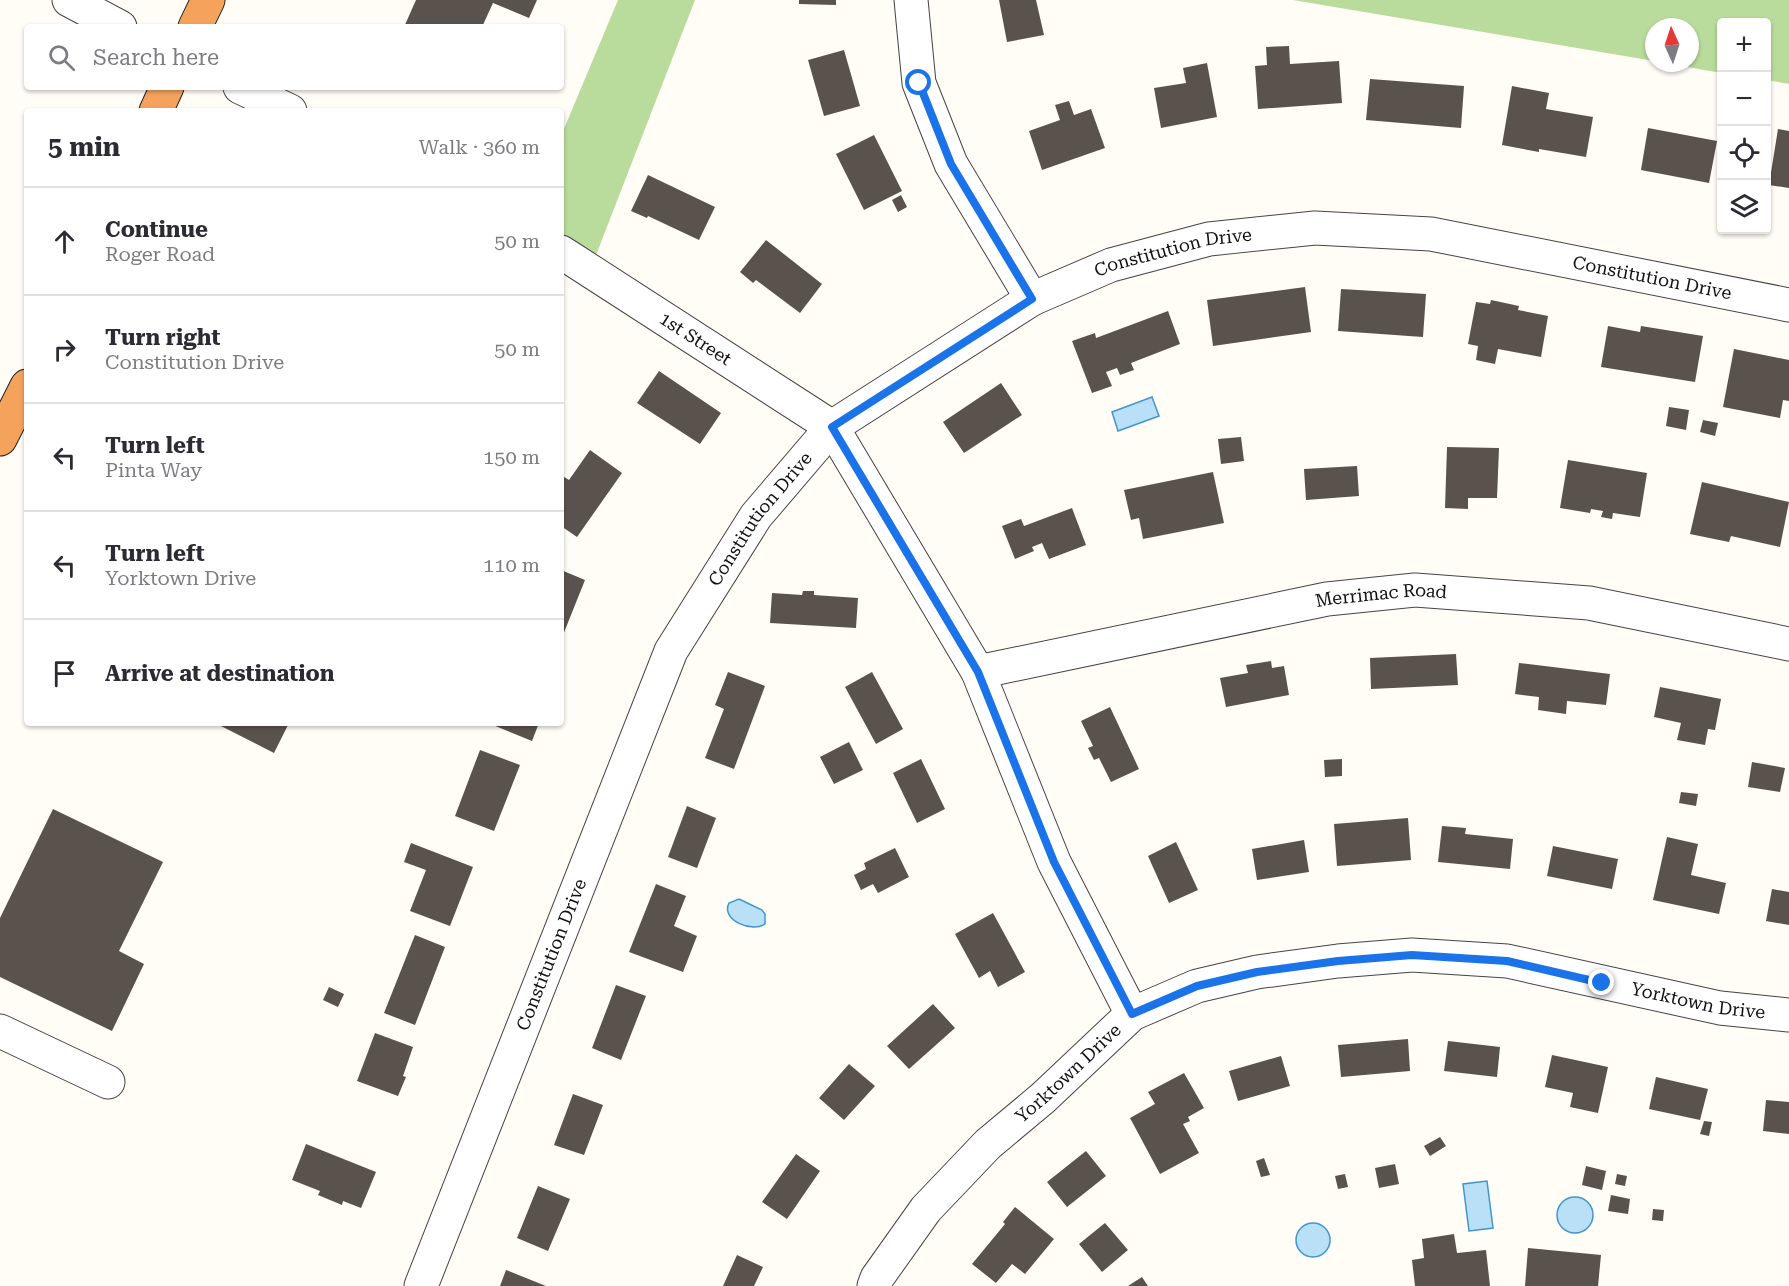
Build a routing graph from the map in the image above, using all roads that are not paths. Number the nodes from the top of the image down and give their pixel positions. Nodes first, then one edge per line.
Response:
1 (69, 0) edge
2 (208, 0) edge
3 (911, 0) edge
4 (114, 24) edge
5 (196, 24) edge
6 (166, 90) edge
7 (246, 90) edge
8 (157, 108) edge
9 (282, 108) edge
10 (564, 254) edge
11 (1032, 299) junction
12 (1789, 305) edge
13 (24, 392) edge
14 (832, 427) junction
15 (0, 439) edge
16 (1789, 644) edge
17 (978, 672) junction
18 (1132, 1014) junction
19 (1789, 1015) edge
20 (0, 1031) edge
21 (108, 1082) dead end
22 (421, 1286) edge
23 (874, 1286) edge

1 - 4 street
2 - 5 highway
3 - 11 street
6 - 8 highway
7 - 9 street
10 - 14 street, 1st Street
11 - 12 street, Constitution Drive
11 - 14 street, Constitution Drive
13 - 15 highway
14 - 17 street
14 - 22 street, Constitution Drive
16 - 17 street, Merrimac Road
17 - 18 street
18 - 19 street, Yorktown Drive
18 - 23 street, Yorktown Drive
20 - 21 street

